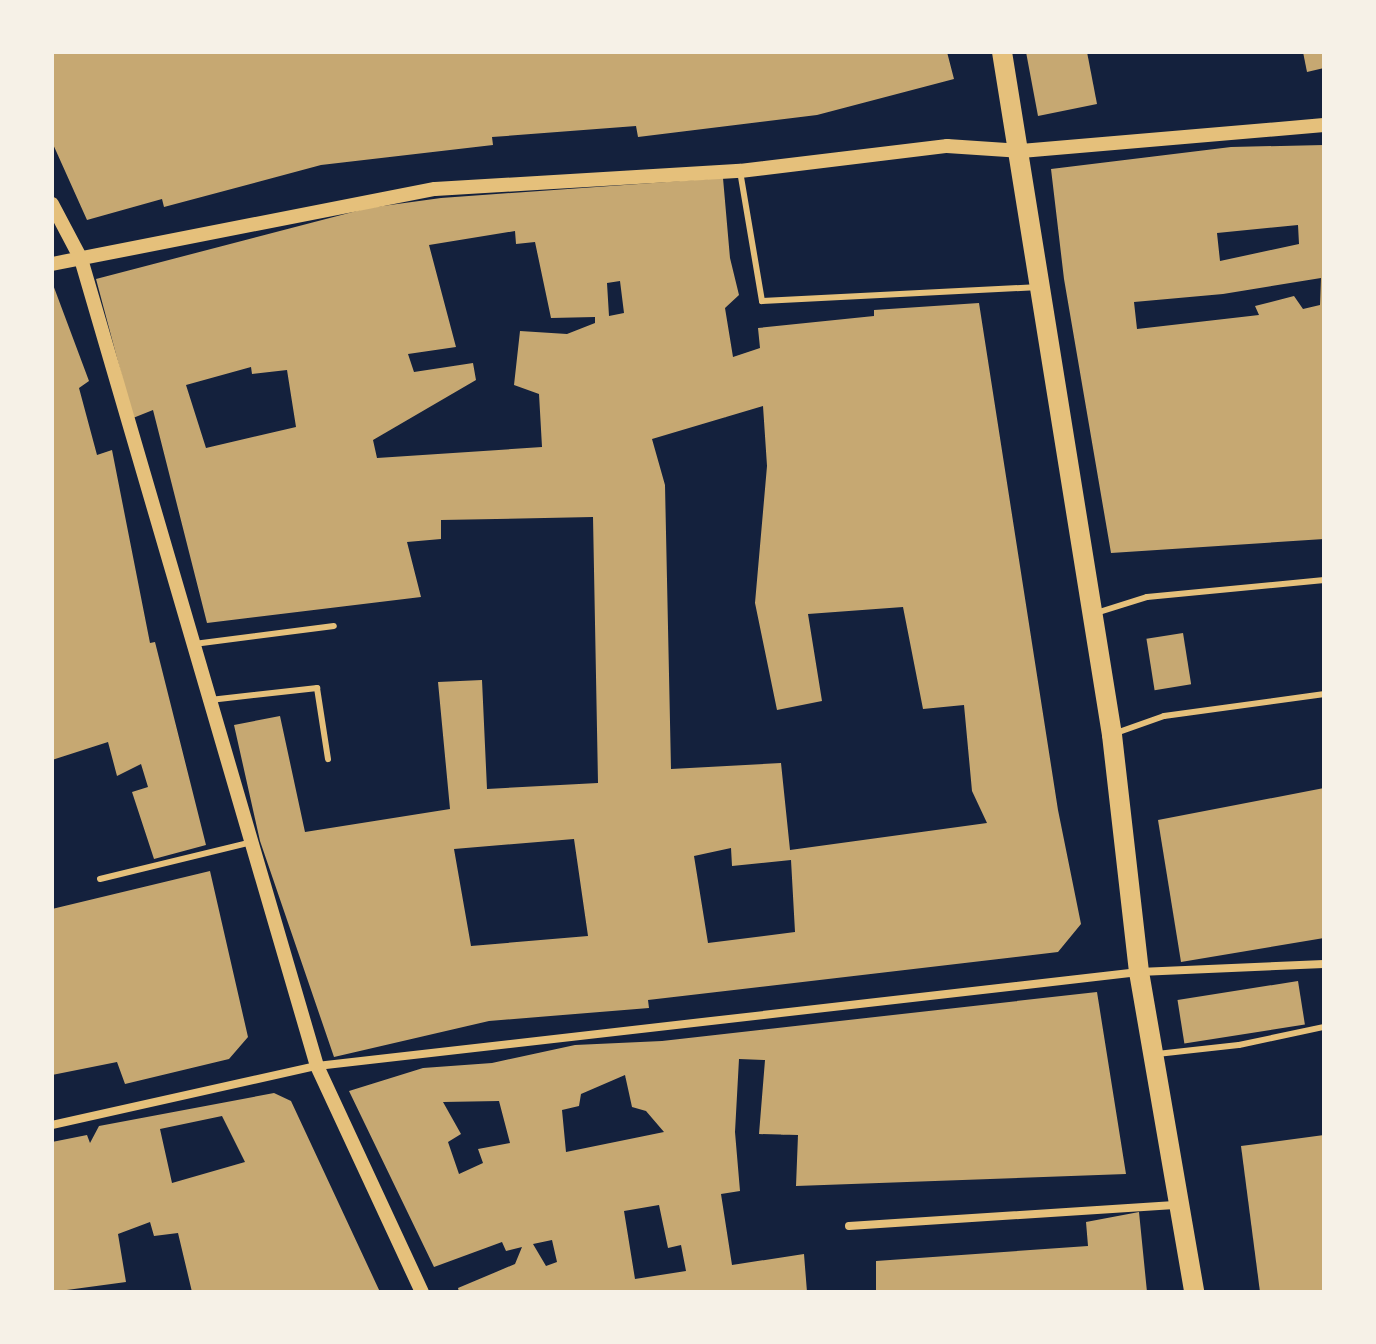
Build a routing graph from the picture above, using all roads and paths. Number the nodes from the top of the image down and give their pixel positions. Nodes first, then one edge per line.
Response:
1 (1002, 52) edge
2 (1324, 125) edge
3 (1021, 151) junction
4 (740, 171) junction
5 (52, 204) edge
6 (81, 259) junction
7 (52, 264) edge
8 (1041, 287) junction
9 (1324, 580) edge
10 (1093, 615) junction
11 (334, 626) dead end
12 (194, 644) junction
13 (1324, 694) edge
14 (210, 700) junction
15 (1112, 735) junction
16 (328, 759) dead end
17 (252, 842) junction
18 (100, 879) dead end
19 (1324, 964) edge
20 (1139, 972) junction
21 (1324, 1027) edge
22 (1153, 1054) junction
23 (317, 1066) junction
24 (52, 1125) edge
25 (1179, 1205) junction
26 (849, 1226) dead end
27 (422, 1292) edge
28 (1194, 1292) edge

1 - 3 main road
2 - 3 street
3 - 4 street
3 - 8 main road
4 - 6 street
4 - 8 lane
5 - 6 street
6 - 7 street
6 - 12 street
8 - 10 main road
9 - 10 lane
10 - 15 main road
11 - 12 lane
12 - 14 street
13 - 15 lane
14 - 16 lane
14 - 17 street
15 - 20 main road
17 - 18 lane
17 - 23 street
19 - 20 street
20 - 22 main road
20 - 23 street
21 - 22 lane
22 - 25 main road
23 - 24 street
23 - 27 street
25 - 26 street
25 - 28 main road

